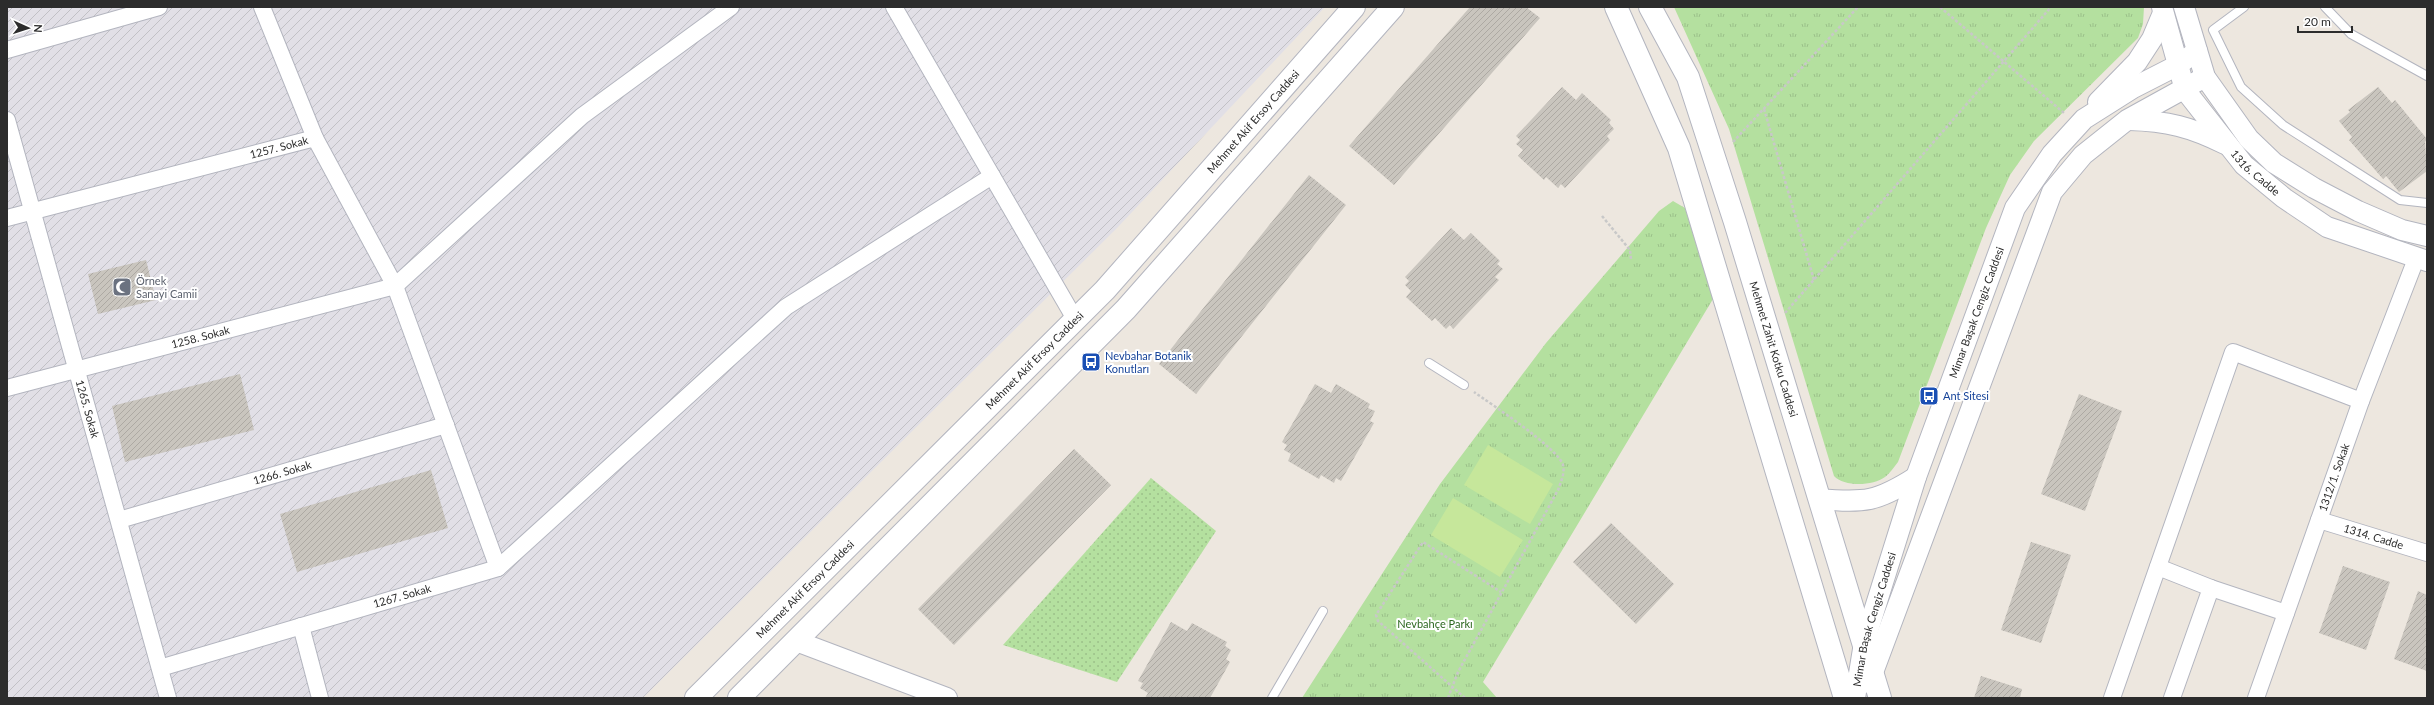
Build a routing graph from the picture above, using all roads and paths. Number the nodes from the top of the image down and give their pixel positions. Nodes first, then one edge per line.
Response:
1 (159, 7) edge
2 (262, 7) edge
3 (731, 7) edge
4 (894, 7) edge
5 (1354, 7) edge
6 (1393, 7) edge
7 (1616, 7) edge
8 (1650, 7) edge
9 (1858, 7) edge
10 (1940, 7) edge
11 (2052, 7) edge
12 (2184, 7) edge
13 (2244, 7) edge
14 (2325, 7) edge
15 (2162, 10) edge
16 (7, 50) edge
17 (2197, 51) junction
18 (2004, 62) junction
19 (2178, 65) junction
20 (2427, 76) edge
21 (2205, 77) junction
22 (2185, 90) junction
23 (1764, 108) junction
24 (7, 120) edge
25 (2127, 120) junction
26 (2081, 122) junction
27 (315, 138) junction
28 (1733, 142) dead end
29 (2229, 146) junction
30 (992, 176) junction
31 (2427, 203) edge
32 (32, 211) junction
33 (1602, 216) dead end
34 (7, 218) edge
35 (2427, 236) edge
36 (1631, 259) dead end
37 (2421, 260) edge
38 (1814, 280) junction
39 (395, 286) junction
40 (1785, 313) dead end
41 (1075, 319) junction
42 (1429, 363) dead end
43 (77, 370) junction
44 (1464, 385) joint
45 (7, 388) edge
46 (2361, 402) junction
47 (446, 425) junction
48 (1916, 477) junction
49 (1819, 499) junction
50 (119, 520) junction
51 (2319, 520) junction
52 (2427, 553) edge
53 (2158, 567) junction
54 (498, 568) junction
55 (2211, 588) junction
56 (1501, 592) junction
57 (1323, 611) dead end
58 (2286, 613) junction
59 (773, 623) junction
60 (301, 626) junction
61 (796, 641) junction
62 (1864, 643) junction
63 (160, 668) junction
64 (1873, 675) junction
65 (1452, 687) junction
66 (168, 698) edge
67 (320, 698) edge
68 (696, 698) edge
69 (739, 698) edge
70 (947, 698) edge
71 (1272, 698) edge
72 (1448, 698) edge
73 (1465, 698) edge
74 (1845, 698) edge
75 (1855, 698) edge
76 (1862, 698) edge
77 (1880, 698) edge
78 (2112, 698) edge
79 (2172, 698) edge
80 (2256, 698) edge

1 - 16 street
2 - 27 street
3 - 39 street
4 - 30 street
5 - 41 main road, Mehmet Akif Ersoy Caddesi
6 - 61 main road
7 - 74 main road
8 - 49 main road, Mehmet Zahit Kotku Caddesi
9 - 23 path
10 - 18 path
11 - 18 path
12 - 17 street, 1316. Cadde
13 - 31 lane
14 - 20 lane
15 - 19 street, 1316. Cadde
15 - 26 street
17 - 19 street, Mimar Başak Cengiz Caddesi
17 - 21 street, 1316. Cadde
18 - 26 path
18 - 38 path
19 - 22 street, 1316. Cadde
19 - 26 street, Mimar Başak Cengiz Caddesi
21 - 22 street, Mimar Başak Cengiz Caddesi
21 - 35 street, 1316. Cadde
22 - 25 street, Mimar Başak Cengiz Caddesi
22 - 29 street, 1316. Cadde
23 - 28 path
23 - 38 path
24 - 32 street, 1265. Sokak
25 - 29 street
25 - 64 street, Mimar Başak Cengiz Caddesi
26 - 48 street, Mimar Başak Cengiz Caddesi
27 - 32 street, 1257. Sokak
27 - 39 street, 1257. Sokak
29 - 37 street, 1316. Cadde
30 - 41 street
30 - 54 street
32 - 34 street, 1257. Sokak
32 - 43 street, 1265. Sokak
33 - 36 path
37 - 46 street, 1312/1. Sokak
38 - 40 path
39 - 43 street, 1258. Sokak
39 - 47 street, 1257. Sokak
41 - 59 main road, Mehmet Akif Ersoy Caddesi
42 - 44 lane
43 - 45 street, 1258. Sokak
43 - 50 street, 1265. Sokak
44 - 56 path
46 - 51 street, 1312/1. Sokak
46 - 53 street
47 - 50 street, 1266. Sokak
47 - 54 street
48 - 49 street
48 - 62 street, Mimar Başak Cengiz Caddesi
49 - 62 main road, Mehmet Zahit Kotku Caddesi
50 - 63 street, 1265. Sokak
51 - 52 street, 1314. Cadde
51 - 58 street, 1312/1. Sokak
53 - 55 street
53 - 78 street
54 - 60 street, 1267. Sokak
55 - 58 street
55 - 79 street
56 - 65 path
56 - 65 path
57 - 71 lane
58 - 80 street, 1312/1. Sokak
59 - 61 main road
59 - 68 main road, Mehmet Akif Ersoy Caddesi
60 - 63 street, 1267. Sokak
60 - 67 street
61 - 69 main road
61 - 70 street
62 - 64 main road, Mehmet Zahit Kotku Caddesi
62 - 75 street, Mimar Başak Cengiz Caddesi
63 - 66 street, 1265. Sokak
64 - 76 street, Mimar Başak Cengiz Caddesi
64 - 77 main road, Mehmet Zahit Kotku Caddesi
65 - 72 path
65 - 73 path

